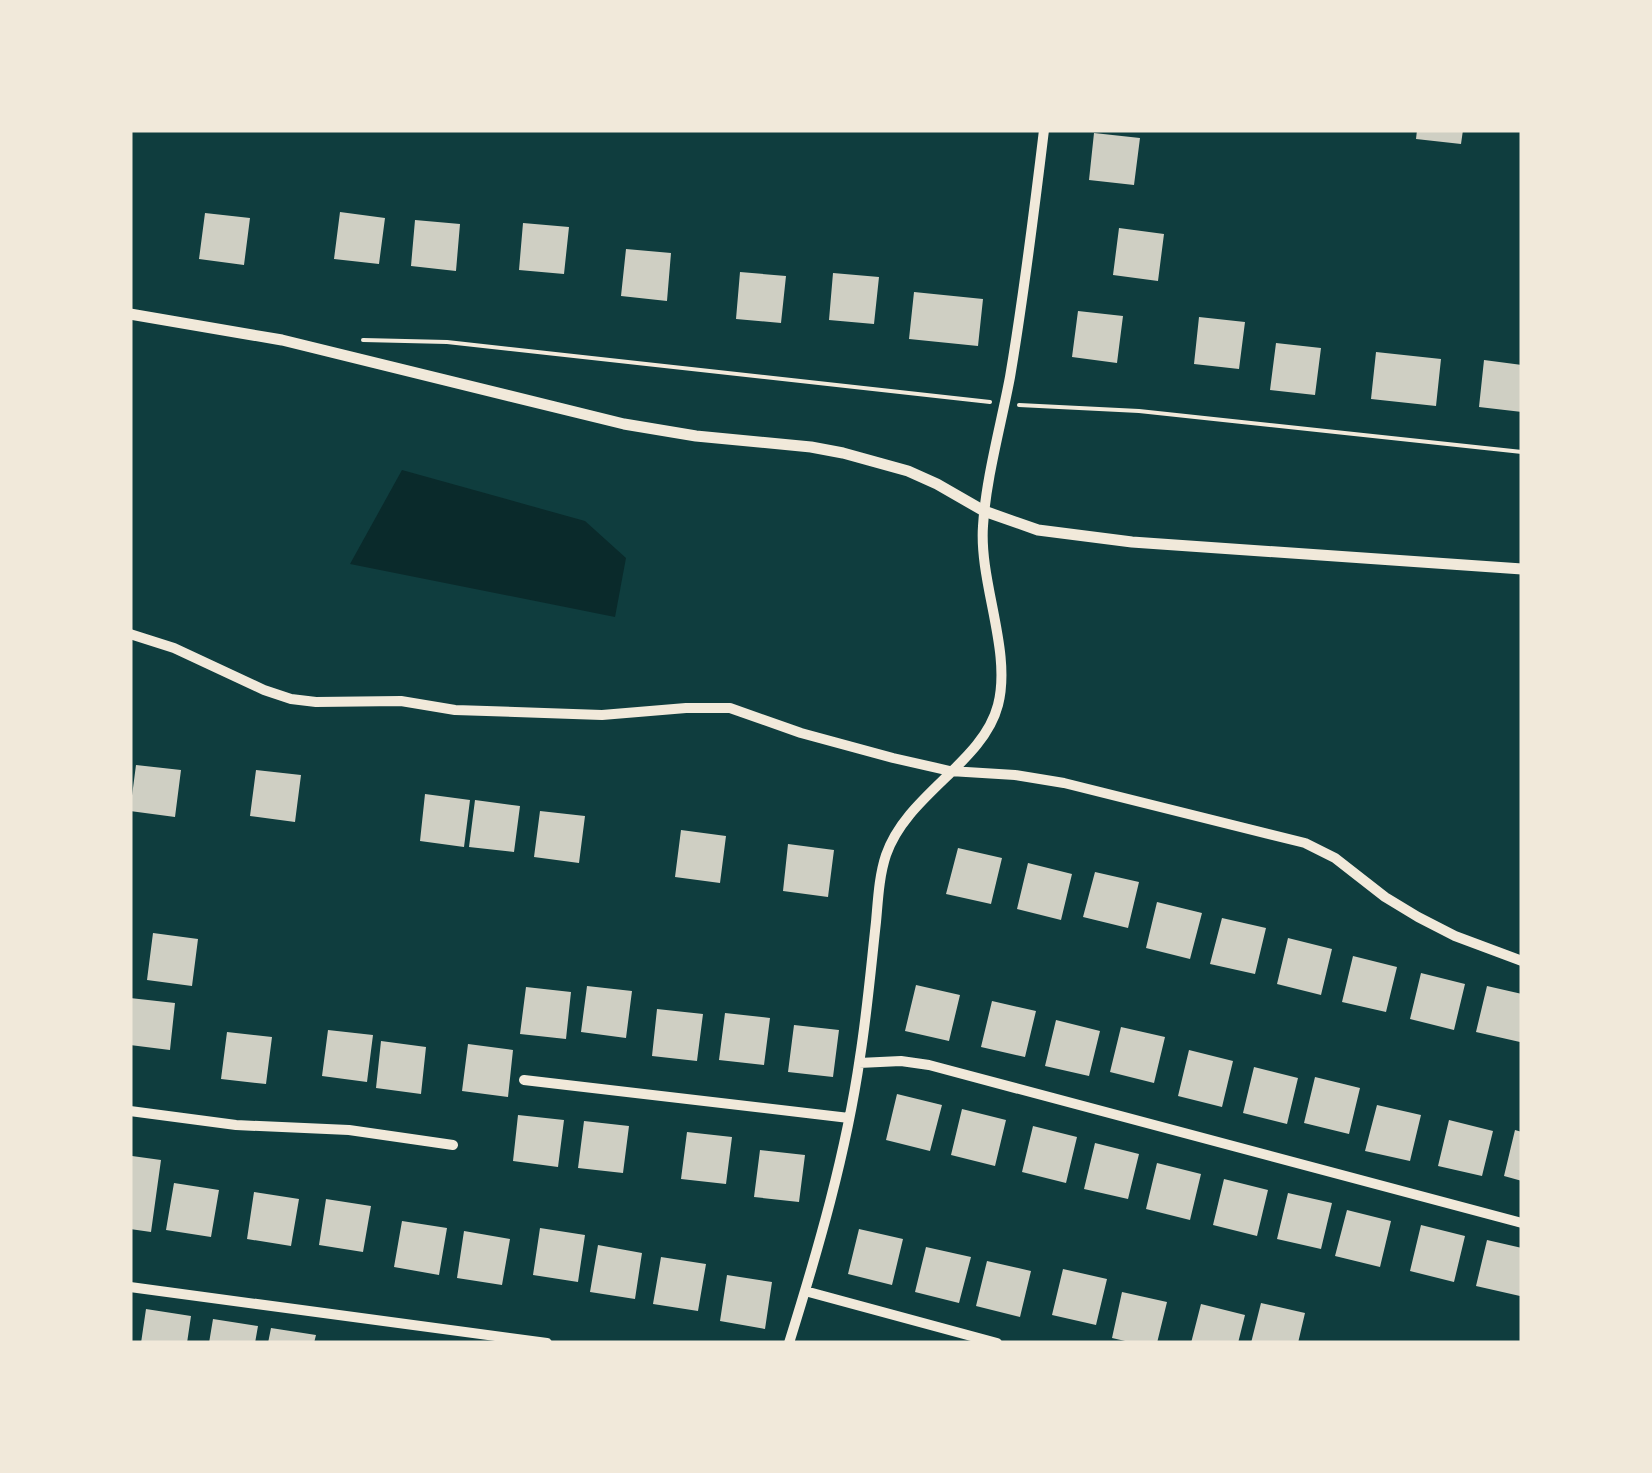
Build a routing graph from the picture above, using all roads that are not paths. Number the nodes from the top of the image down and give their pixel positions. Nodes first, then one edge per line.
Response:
1 (1044, 130) edge
2 (130, 314) edge
3 (984, 512) junction
4 (1522, 569) edge
5 (130, 634) edge
6 (950, 772) junction
7 (1522, 960) edge
8 (860, 1063) junction
9 (524, 1080) dead end
10 (130, 1112) edge
11 (849, 1118) junction
12 (453, 1146) dead end
13 (1522, 1223) edge
14 (130, 1287) edge
15 (805, 1291) junction
16 (547, 1343) edge
17 (789, 1343) edge
18 (997, 1343) edge

1 - 3 street
2 - 3 street
3 - 4 street
3 - 6 street
5 - 6 street
6 - 7 street
6 - 8 street
8 - 11 street
8 - 13 street
9 - 11 street
10 - 12 street
11 - 15 street
14 - 16 street
15 - 17 street
15 - 18 street

